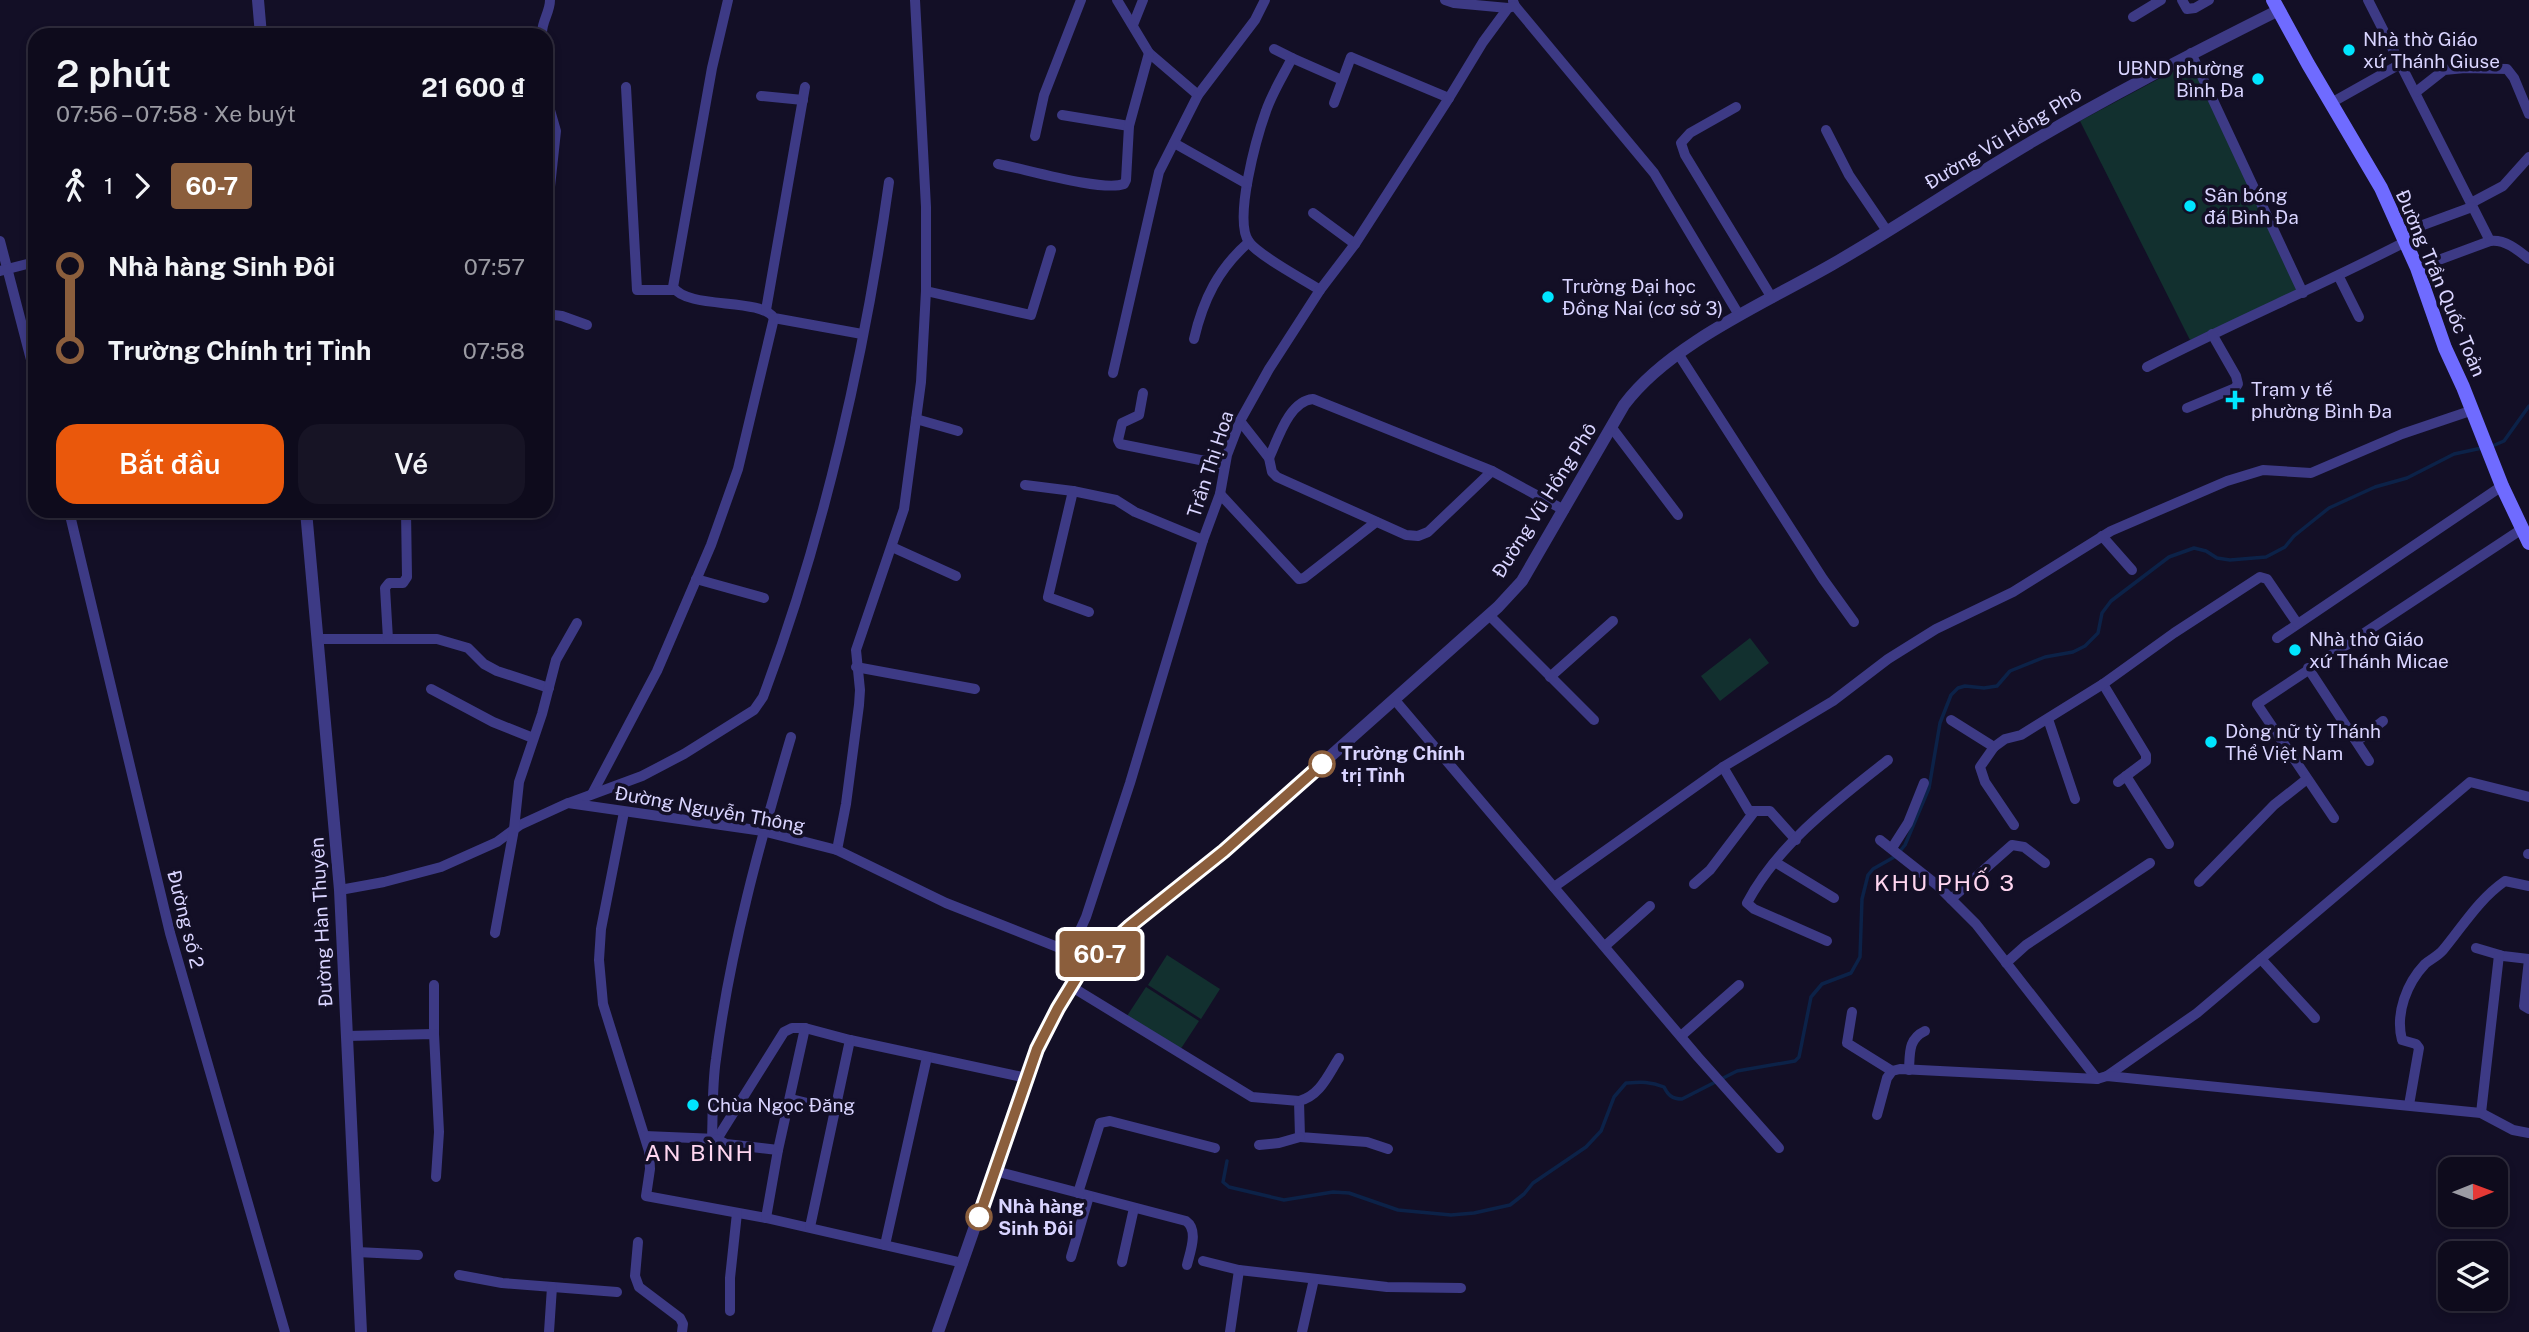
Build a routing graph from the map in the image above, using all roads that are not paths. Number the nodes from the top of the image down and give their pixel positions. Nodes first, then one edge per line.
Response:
1 (258, 0) edge
2 (550, 0) edge
3 (728, 0) edge
4 (915, 0) edge
5 (1081, 0) edge
6 (1117, 0) edge
7 (1143, 0) edge
8 (1265, 0) edge
9 (1445, 0) edge
10 (2161, 0) edge
11 (2182, 0) edge
12 (2208, 0) edge
13 (2368, 0) edge
14 (1512, 4) edge
15 (2276, 5) edge
16 (2133, 18) dead end
17 (1133, 25) junction
18 (260, 28) edge
19 (543, 28) edge
20 (1274, 49) dead end
21 (1149, 53) junction
22 (2191, 54) junction
23 (1292, 58) junction
24 (2402, 63) junction
25 (1342, 80) junction
26 (626, 87) dead end
27 (805, 87) dead end
28 (2416, 92) junction
29 (1198, 94) junction
30 (761, 96) dead end
31 (1449, 98) junction
32 (803, 100) junction
33 (1334, 103) dead end
34 (2331, 103) junction
35 (1736, 107) dead end
36 (2529, 114) edge
37 (1062, 115) dead end
38 (553, 120) edge
39 (1129, 125) junction
40 (1825, 130) dead end
41 (1035, 136) dead end
42 (1174, 143) junction
43 (2529, 157) edge
44 (553, 159) edge
45 (998, 164) dead end
46 (888, 182) dead end
47 (1247, 184) junction
48 (2472, 205) junction
49 (1313, 213) dead end
50 (2423, 225) dead end
51 (1887, 231) junction
52 (0, 241) edge
53 (2490, 241) junction
54 (1249, 242) junction
55 (2405, 242) junction
56 (1354, 244) junction
57 (1051, 250) dead end
58 (2529, 259) edge
59 (28, 264) edge
60 (2417, 268) junction
61 (4, 270) edge
62 (2339, 276) junction
63 (675, 290) junction
64 (926, 290) junction
65 (1320, 290) junction
66 (2303, 293) junction
67 (1772, 298) junction
68 (770, 314) junction
69 (553, 315) edge
70 (1739, 315) junction
71 (2359, 317) dead end
72 (587, 325) dead end
73 (862, 334) junction
74 (2212, 334) junction
75 (1194, 339) dead end
76 (28, 351) edge
77 (1679, 355) junction
78 (2147, 367) dead end
79 (1113, 373) dead end
80 (1143, 393) dead end
81 (2187, 408) dead end
82 (2473, 410) junction
83 (916, 419) junction
84 (1240, 421) junction
85 (1612, 428) junction
86 (958, 431) dead end
87 (1269, 458) junction
88 (1225, 465) junction
89 (1492, 471) junction
90 (1025, 485) dead end
91 (2502, 486) junction
92 (1073, 491) junction
93 (1220, 494) junction
94 (1564, 510) junction
95 (1678, 515) dead end
96 (71, 518) edge
97 (307, 518) edge
98 (406, 518) edge
99 (1376, 522) junction
100 (2522, 529) junction
101 (2102, 536) junction
102 (1203, 540) junction
103 (2529, 543) edge
104 (892, 547) junction
105 (2132, 570) dead end
106 (956, 576) dead end
107 (696, 579) junction
108 (764, 598) dead end
109 (1089, 612) dead end
110 (1489, 615) junction
111 (1613, 621) dead end
112 (1854, 622) dead end
113 (577, 623) dead end
114 (2297, 623) junction
115 (2277, 638) dead end
116 (318, 639) junction
117 (388, 639) junction
118 (856, 667) junction
119 (2308, 668) junction
120 (1550, 677) junction
121 (2103, 684) junction
122 (549, 688) junction
123 (430, 689) dead end
124 (975, 689) dead end
125 (1394, 699) junction
126 (2048, 719) junction
127 (1594, 720) dead end
128 (1951, 720) dead end
129 (2382, 720) dead end
130 (791, 737) dead end
131 (533, 738) junction
132 (2357, 741) junction
133 (1994, 747) junction
134 (1888, 760) dead end
135 (2369, 761) dead end
136 (1723, 767) junction
137 (2307, 779) junction
138 (1924, 783) dead end
139 (592, 794) junction
140 (2529, 797) edge
141 (2075, 799) dead end
142 (568, 803) junction
143 (624, 812) junction
144 (1754, 812) junction
145 (2334, 818) dead end
146 (2014, 825) dead end
147 (514, 829) junction
148 (763, 831) junction
149 (1796, 840) junction
150 (1881, 840) dead end
151 (2169, 844) dead end
152 (1892, 848) junction
153 (837, 850) junction
154 (1775, 862) junction
155 (2045, 863) dead end
156 (2150, 863) dead end
157 (2199, 882) dead end
158 (1694, 884) dead end
159 (2529, 886) edge
160 (1554, 887) junction
161 (340, 890) junction
162 (1834, 898) dead end
163 (1951, 899) junction
164 (1650, 906) dead end
165 (495, 933) dead end
166 (1827, 941) dead end
167 (1605, 946) junction
168 (2476, 948) dead end
169 (1070, 952) junction
170 (2499, 955) junction
171 (2261, 959) junction
172 (2529, 959) edge
173 (2006, 963) junction
174 (1080, 972) junction
175 (434, 985) dead end
176 (1739, 985) dead end
177 (1072, 987) junction
178 (2529, 1009) edge
179 (1852, 1012) dead end
180 (2315, 1018) dead end
181 (805, 1028) junction
182 (1925, 1031) dead end
183 (433, 1034) junction
184 (347, 1035) junction
185 (1681, 1036) junction
186 (850, 1041) junction
187 (927, 1057) junction
188 (1339, 1058) dead end
189 (1909, 1070) junction
190 (1892, 1071) junction
191 (2102, 1077) junction
192 (1027, 1078) junction
193 (790, 1098) junction
194 (1299, 1101) junction
195 (2409, 1105) junction
196 (836, 1110) junction
197 (2481, 1112) junction
198 (1877, 1115) dead end
199 (2529, 1133) edge
200 (645, 1136) junction
201 (1300, 1137) junction
202 (715, 1139) junction
203 (1259, 1144) dead end
204 (1215, 1148) dead end
205 (1779, 1148) dead end
206 (1388, 1149) dead end
207 (778, 1150) junction
208 (995, 1171) junction
209 (436, 1177) dead end
210 (1084, 1194) junction
211 (1134, 1208) junction
212 (737, 1213) junction
213 (766, 1218) junction
214 (810, 1227) junction
215 (638, 1242) dead end
216 (885, 1245) junction
217 (356, 1252) junction
218 (418, 1255) dead end
219 (1071, 1257) dead end
220 (1203, 1261) dead end
221 (1122, 1262) dead end
222 (963, 1263) junction
223 (1187, 1265) dead end
224 (1239, 1270) junction
225 (459, 1275) dead end
226 (1314, 1279) junction
227 (552, 1287) junction
228 (1461, 1288) dead end
229 (617, 1293) dead end
230 (730, 1311) dead end
231 (285, 1332) edge
232 (361, 1332) edge
233 (549, 1332) edge
234 (682, 1332) edge
235 (938, 1332) edge
236 (1230, 1332) edge
237 (1303, 1332) edge

1 - 18 street
2 - 19 street
3 - 63 street
4 - 64 street
5 - 41 street
6 - 17 street
7 - 17 street
8 - 29 street
9 - 14 street
10 - 16 street
11 - 12 street
13 - 24 street
14 - 31 street, Trần Thị Hoa
14 - 70 street
15 - 22 street, Đường Vũ Hồng Phô
15 - 34 main road, Đường Trần Quốc Toản
17 - 21 street
20 - 23 street
21 - 29 street
21 - 39 street
22 - 51 street, Đường Vũ Hồng Phô
22 - 66 street
23 - 25 street
23 - 47 street
24 - 28 street
24 - 34 street
25 - 31 street
25 - 33 street
26 - 63 street
27 - 32 street
28 - 36 street
28 - 48 street
29 - 42 street
30 - 32 street
31 - 56 street, Trần Thị Hoa
32 - 68 street
34 - 55 main road, Đường Trần Quốc Toản
35 - 67 street
37 - 39 street
38 - 44 street
39 - 45 street
40 - 51 street
42 - 47 street
42 - 79 street
43 - 48 street
46 - 73 street
47 - 54 street
48 - 50 street
48 - 53 street
49 - 56 street
51 - 67 street, Đường Vũ Hồng Phô
52 - 61 street
53 - 58 street
53 - 60 street
54 - 65 street
54 - 75 street
55 - 60 main road, Đường Trần Quốc Toản
55 - 62 street
56 - 65 street, Trần Thị Hoa
57 - 64 street
59 - 61 street
60 - 82 main road, Đường Trần Quốc Toản
61 - 76 street
62 - 66 street
62 - 71 street
63 - 68 street
64 - 83 street
65 - 84 street, Trần Thị Hoa
66 - 74 street
67 - 70 street, Đường Vũ Hồng Phô
68 - 73 street
68 - 107 street
69 - 72 street
70 - 77 street, Đường Vũ Hồng Phô
73 - 139 street
74 - 78 street
74 - 81 street
77 - 85 street, Đường Vũ Hồng Phô
77 - 112 street
80 - 88 street
82 - 91 main road, Đường Trần Quốc Toản
82 - 101 street
83 - 86 street
83 - 104 street
84 - 87 street
84 - 88 street, Trần Thị Hoa
85 - 94 street, Đường Vũ Hồng Phô
85 - 95 street
87 - 89 street
87 - 99 street
88 - 93 street, Trần Thị Hoa
89 - 94 street
89 - 99 street
90 - 92 street
91 - 100 main road, Đường Trần Quốc Toản
91 - 114 street
92 - 102 street
92 - 109 street
93 - 99 street
93 - 102 street, Trần Thị Hoa
94 - 110 street, Đường Vũ Hồng Phô
96 - 231 street, Đường số 2
97 - 116 street, Đường Hàn Thuyên
98 - 117 street
100 - 103 main road, Đường Trần Quốc Toản
100 - 119 street
101 - 105 street
101 - 136 street
102 - 169 street, Trần Thị Hoa
104 - 106 street
104 - 118 street
107 - 108 street
107 - 139 street
110 - 120 street
110 - 125 street, Đường Vũ Hồng Phô
111 - 120 street
113 - 122 street
114 - 115 street
114 - 121 street
116 - 117 street
116 - 161 street, Đường Hàn Thuyên
117 - 122 street
118 - 124 street
118 - 153 street
119 - 132 street
119 - 137 street
120 - 127 street
121 - 126 street
121 - 151 street
122 - 131 street
123 - 131 street
125 - 160 street
125 - 174 street, Đường Vũ Hồng Phô
126 - 133 street
126 - 141 street
128 - 133 street
129 - 132 street
130 - 148 street
131 - 147 street
132 - 135 street
133 - 146 street
134 - 149 street
136 - 144 street
136 - 160 street
137 - 145 street
137 - 157 street
138 - 152 street
139 - 142 street
140 - 171 street
142 - 143 street, Đường Nguyễn Thông
142 - 147 street
143 - 148 street, Đường Nguyễn Thông
143 - 200 street
144 - 149 street
144 - 158 street
147 - 161 street
147 - 165 street
148 - 153 street, Đường Nguyễn Thông
148 - 202 street
149 - 154 street
150 - 152 street
152 - 163 street
153 - 169 street, Đường Nguyễn Thông
154 - 162 street
154 - 166 street
155 - 163 street
156 - 173 street
159 - 195 street
160 - 167 street
161 - 184 street, Đường Hàn Thuyên
163 - 173 street
164 - 167 street
167 - 185 street
168 - 170 street
169 - 174 street
170 - 172 street
170 - 197 street
171 - 180 street
171 - 191 street
172 - 178 street
173 - 191 street
174 - 177 street, Đường Vũ Hồng Phô
175 - 183 street
176 - 185 street
177 - 192 street, Đường Vũ Hồng Phô
177 - 194 street
179 - 190 street
181 - 186 street
181 - 193 street
181 - 202 street
182 - 189 street
183 - 184 street
183 - 209 street
184 - 217 street, Đường Hàn Thuyên
185 - 205 street
186 - 187 street
186 - 196 street
187 - 192 street
187 - 216 street
188 - 194 street
189 - 190 street
189 - 191 street
190 - 198 street
191 - 195 street
192 - 208 street, Đường Vũ Hồng Phô
193 - 196 street
193 - 207 street
194 - 201 street
195 - 197 street
196 - 214 street
197 - 199 street
200 - 202 street
200 - 212 street
201 - 203 street
201 - 206 street
202 - 207 street
204 - 210 street
207 - 213 street
208 - 210 street
208 - 222 street, Đường Vũ Hồng Phô
210 - 211 street
210 - 219 street
211 - 221 street
211 - 223 street
212 - 213 street
212 - 230 street
213 - 214 street
214 - 216 street
215 - 234 street
216 - 222 street
217 - 218 street
217 - 232 street, Đường Hàn Thuyên
220 - 224 street
222 - 235 street, Đường Vũ Hồng Phô
224 - 226 street
224 - 236 street
225 - 227 street
226 - 228 street
226 - 237 street
227 - 229 street
227 - 233 street

